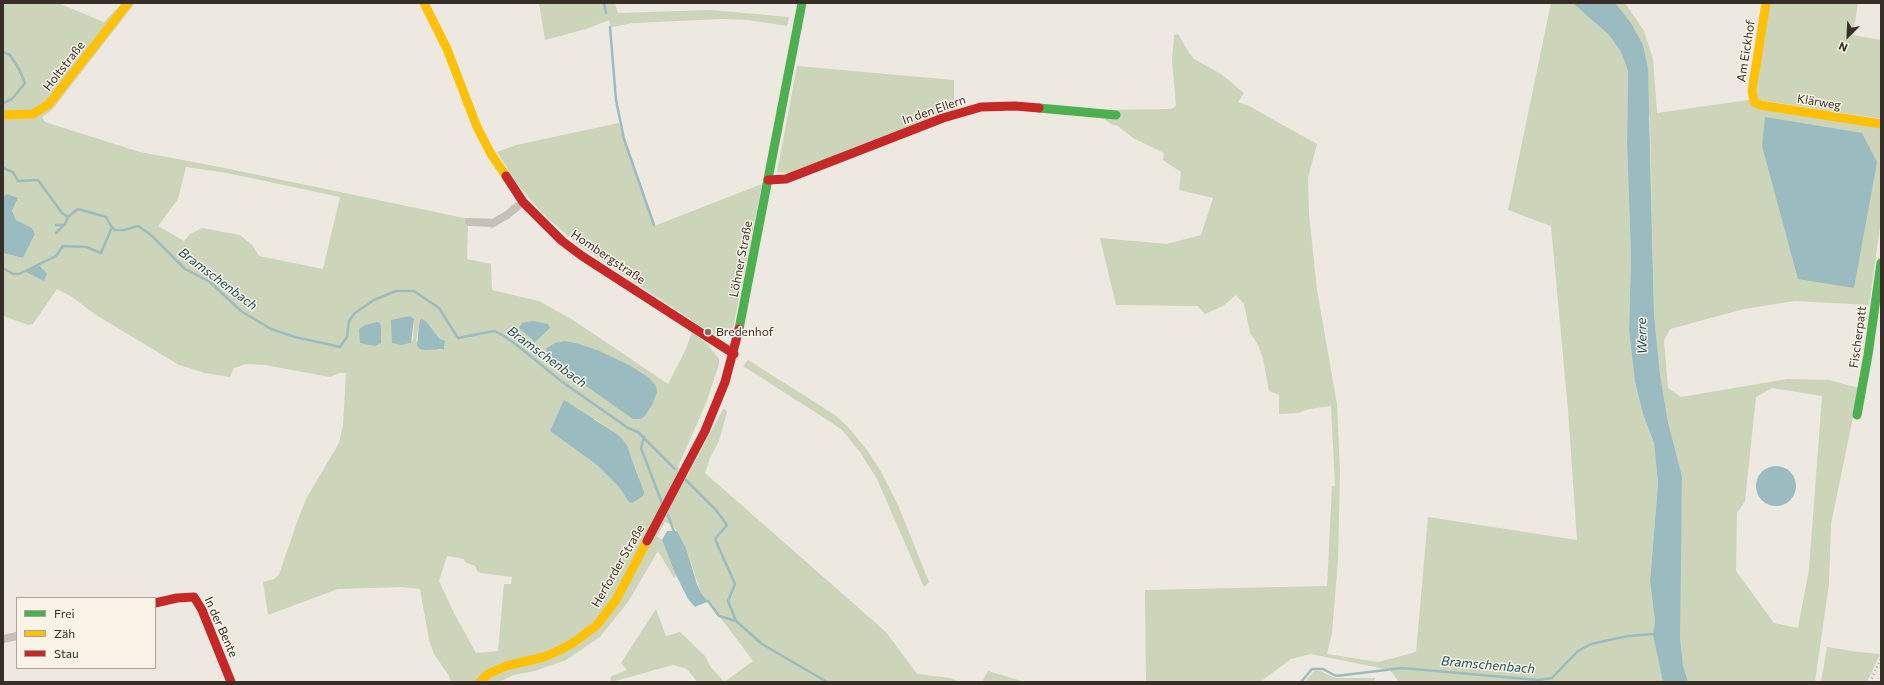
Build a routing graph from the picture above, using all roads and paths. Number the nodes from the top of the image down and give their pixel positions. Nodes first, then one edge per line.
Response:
1 (128, 3) edge
2 (424, 3) edge
3 (802, 3) edge
4 (1766, 3) edge
5 (1754, 102) joint
6 (3, 115) edge
7 (1116, 115) dead end
8 (1881, 124) edge
9 (768, 180) junction
10 (523, 202) junction
11 (469, 222) dead end
12 (1881, 262) edge
13 (734, 354) junction
14 (1857, 415) dead end
15 (665, 508) joint
16 (156, 603) edge
17 (16, 636) edge
18 (3, 639) edge
19 (231, 682) edge
20 (480, 682) edge

1 - 6 street, Holtstraße
2 - 10 street, Hombergstraße
3 - 9 street, Löhner Straße
4 - 5 street, Am Eickhof
5 - 8 street, Klärweg
7 - 9 street, In den Ellern
9 - 13 street, Löhner Straße
10 - 11 street
10 - 13 street, Hombergstraße
12 - 14 street, Fischerpatt
13 - 15 street, Löhner Straße
15 - 20 street, Herforder Straße
16 - 19 street, In der Bente
17 - 18 street

